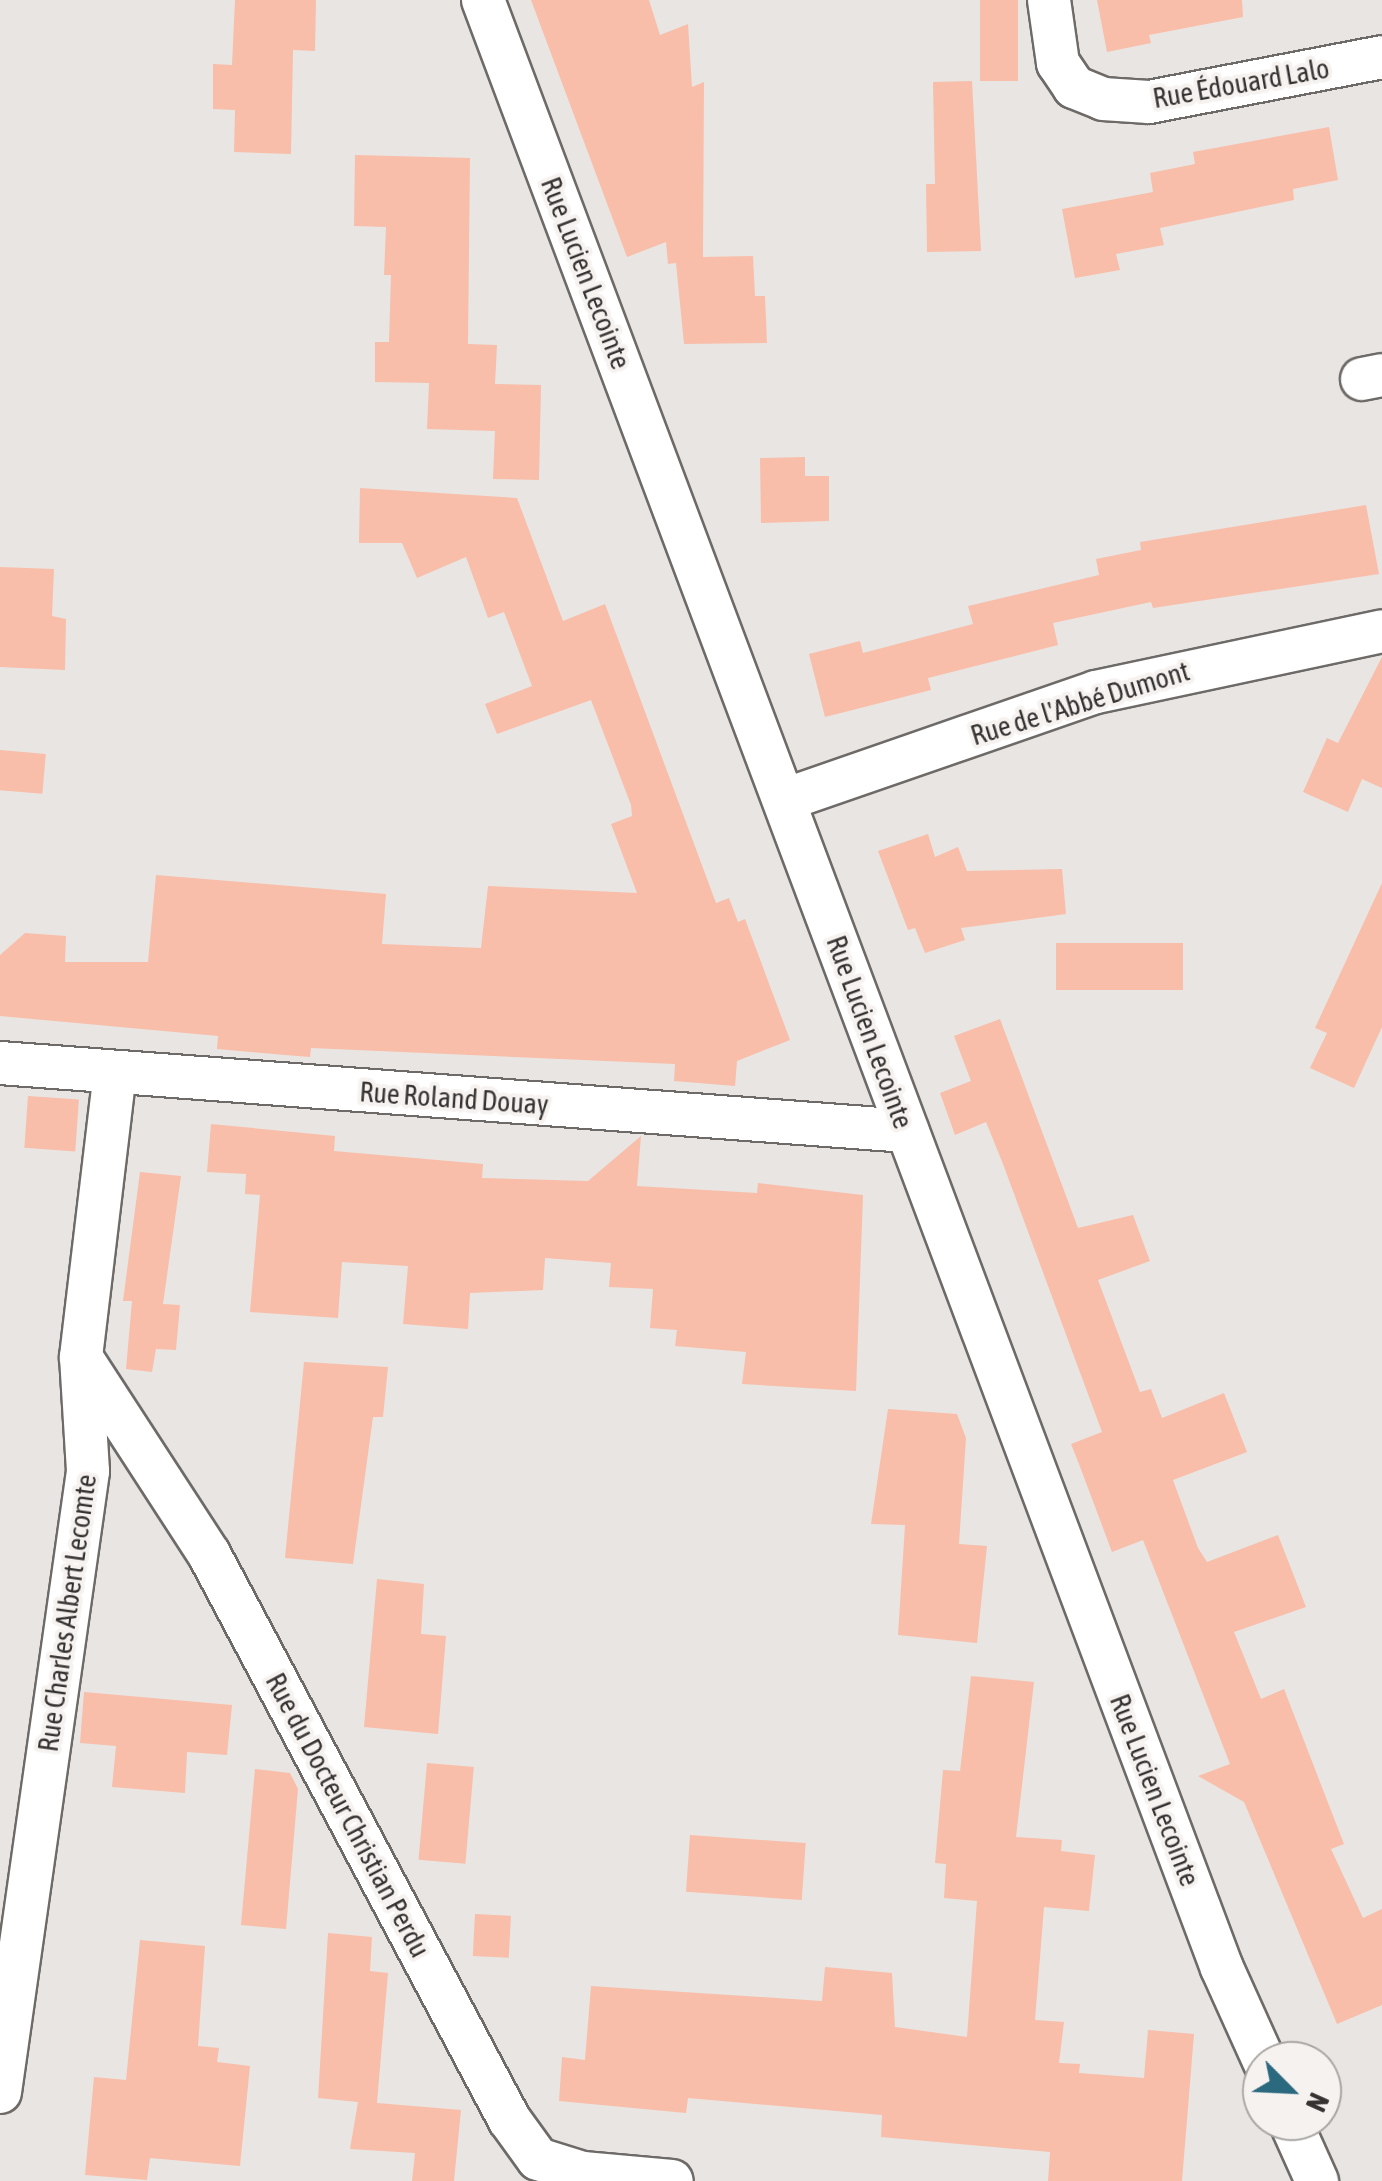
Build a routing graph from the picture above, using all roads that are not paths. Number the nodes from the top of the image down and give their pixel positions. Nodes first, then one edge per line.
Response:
1 (483, 0) edge
2 (1049, 0) edge
3 (1382, 56) edge
4 (1382, 631) edge
5 (784, 800) junction
6 (0, 1063) edge
7 (115, 1073) junction
8 (907, 1130) junction
9 (82, 1357) junction
10 (1255, 2041) edge
11 (0, 2092) edge
12 (1299, 2141) edge
13 (534, 2170) edge
14 (672, 2181) edge
15 (1317, 2181) edge

1 - 5 street, Rue Lucien Lecointe
2 - 3 street, Rue Édouard Lalo
4 - 5 street, Rue de l'Abbé Dumont
5 - 8 street, Rue Lucien Lecointe
6 - 7 street, Rue Roland Douay
7 - 8 street, Rue Roland Douay
7 - 9 street, Rue Charles Albert Lecomte
8 - 10 street, Rue Lucien Lecointe
9 - 11 street, Rue Charles Albert Lecomte
9 - 13 street, Rue du Docteur Christian Perdu
12 - 15 street
13 - 14 street, Rue du Docteur Christian Perdu

